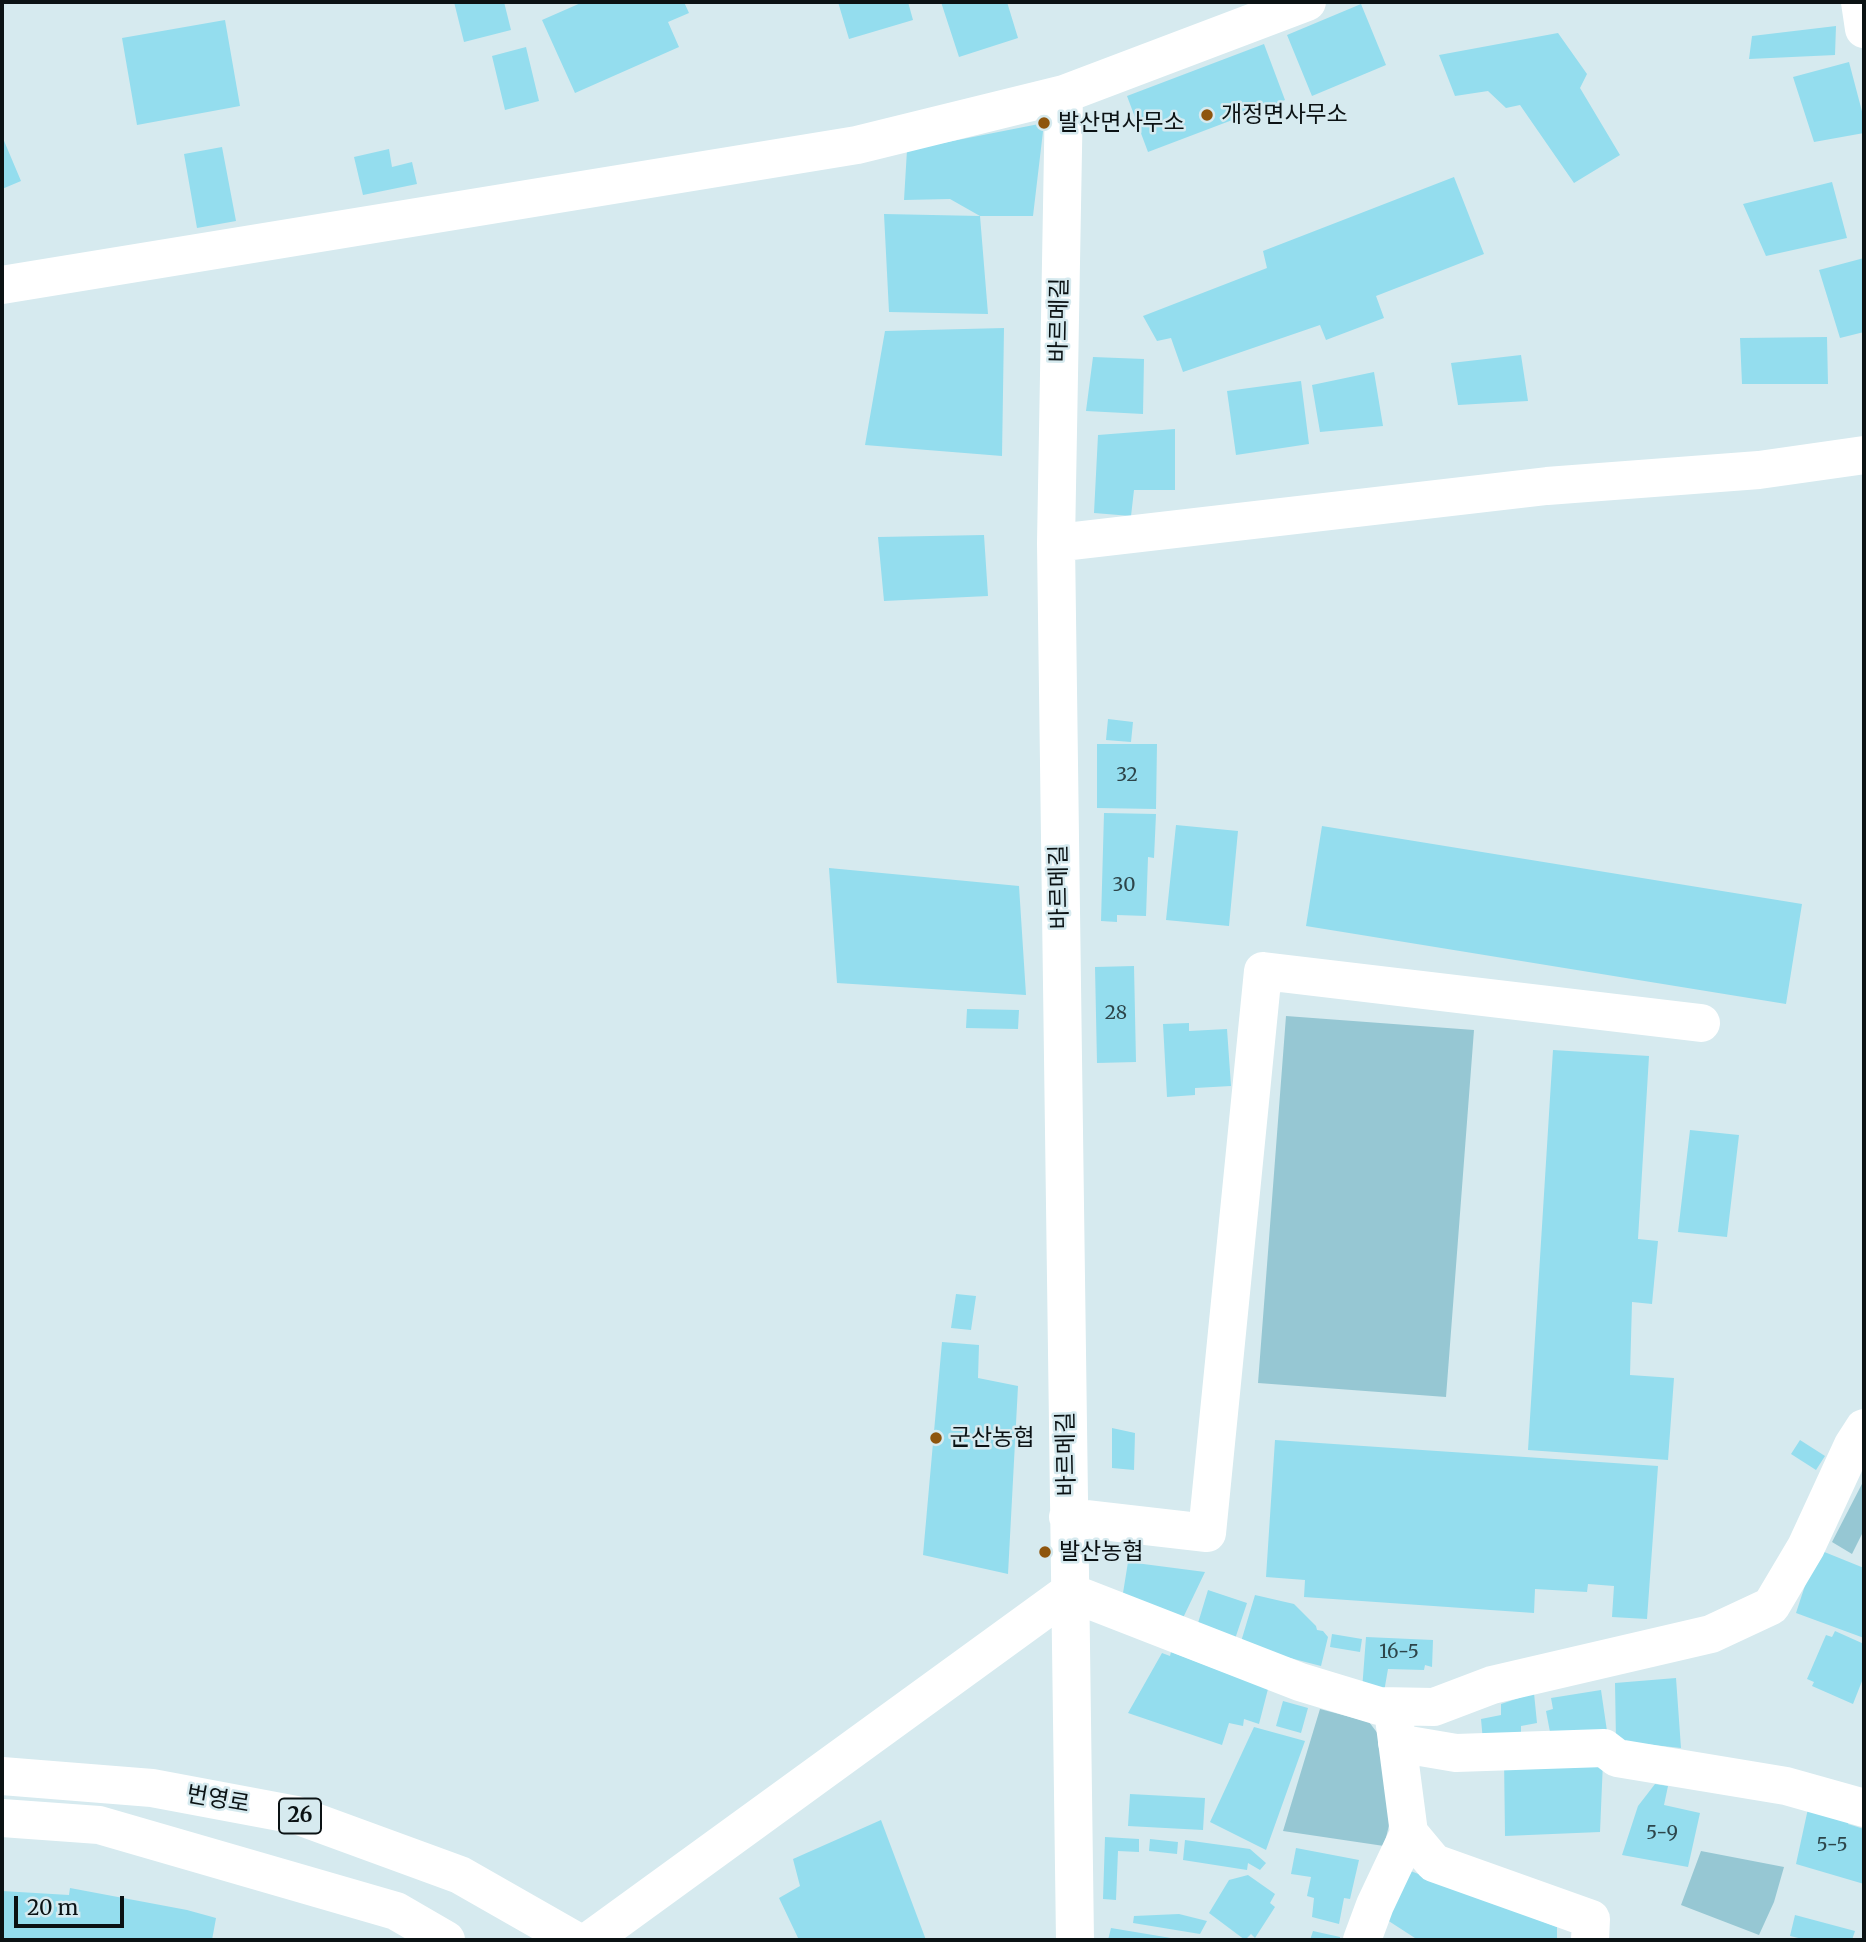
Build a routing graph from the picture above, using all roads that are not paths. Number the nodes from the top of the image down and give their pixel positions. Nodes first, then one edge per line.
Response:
1 (1307, 2) edge
2 (1860, 2) edge
3 (1864, 29) edge
4 (1064, 94) junction
5 (2, 285) edge
6 (1864, 454) edge
7 (1056, 543) junction
8 (1701, 1023) dead end
9 (1864, 1428) edge
10 (1068, 1517) junction
11 (1069, 1592) junction
12 (1392, 1706) junction
13 (1397, 1742) junction
14 (2, 1776) edge
15 (1864, 1808) edge
16 (2, 1818) edge
17 (1409, 1833) junction
18 (446, 1940) edge
19 (574, 1940) edge
20 (590, 1940) edge
21 (1075, 1940) edge
22 (1362, 1940) edge
23 (1590, 1940) edge

1 - 4 street
2 - 3 street
4 - 5 street
4 - 7 street, 바르메길
6 - 7 street
7 - 10 street, 바르메길
8 - 10 street
9 - 12 street
10 - 11 street, 바르메길
11 - 12 street
11 - 20 street
11 - 21 street, 바르메길
12 - 13 street
13 - 15 street
13 - 17 street
14 - 19 street, 번영로 / 26
16 - 18 street
17 - 22 street
17 - 23 street

